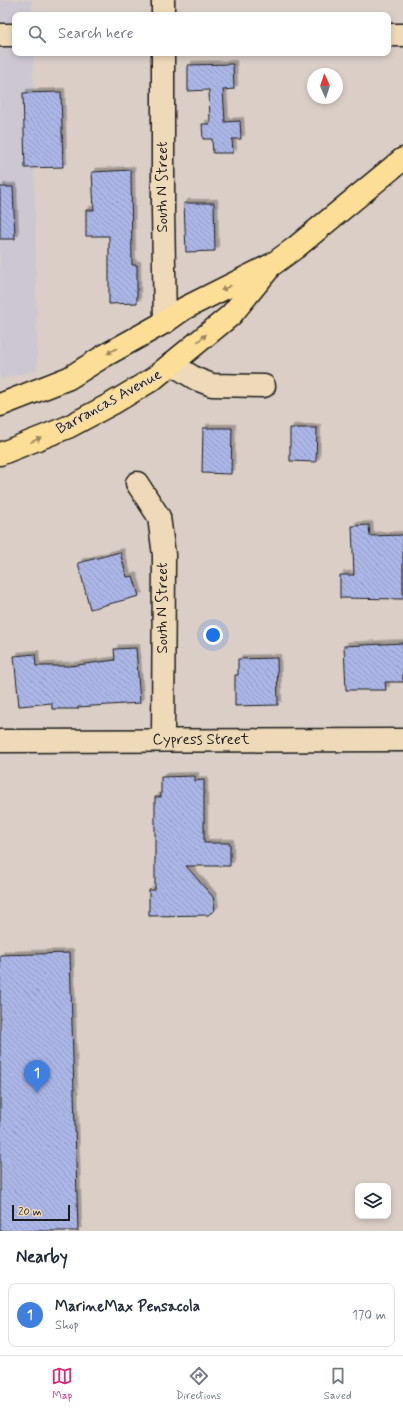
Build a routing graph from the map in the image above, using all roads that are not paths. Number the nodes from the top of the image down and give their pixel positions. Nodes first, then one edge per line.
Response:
1 (163, 0) edge
2 (163, 12) edge
3 (0, 35) edge
4 (12, 35) edge
5 (391, 35) edge
6 (403, 35) edge
7 (163, 56) edge
8 (403, 159) edge
9 (273, 264) junction
10 (165, 322) junction
11 (172, 364) junction
12 (264, 386) dead end
13 (0, 405) edge
14 (0, 454) edge
15 (137, 483) dead end
16 (0, 740) edge
17 (164, 740) junction
18 (403, 740) edge

1 - 2 street
3 - 4 street
5 - 6 street
7 - 10 street, South N Street
8 - 9 main road, Barrancas Avenue
9 -> 10 main road, Barrancas Avenue
11 -> 9 main road, Barrancas Avenue
10 -> 13 main road, Barrancas Avenue
11 - 12 street
14 -> 11 main road, Barrancas Avenue
15 - 17 street, South N Street
16 - 17 street, Cypress Street
17 - 18 street, Cypress Street

